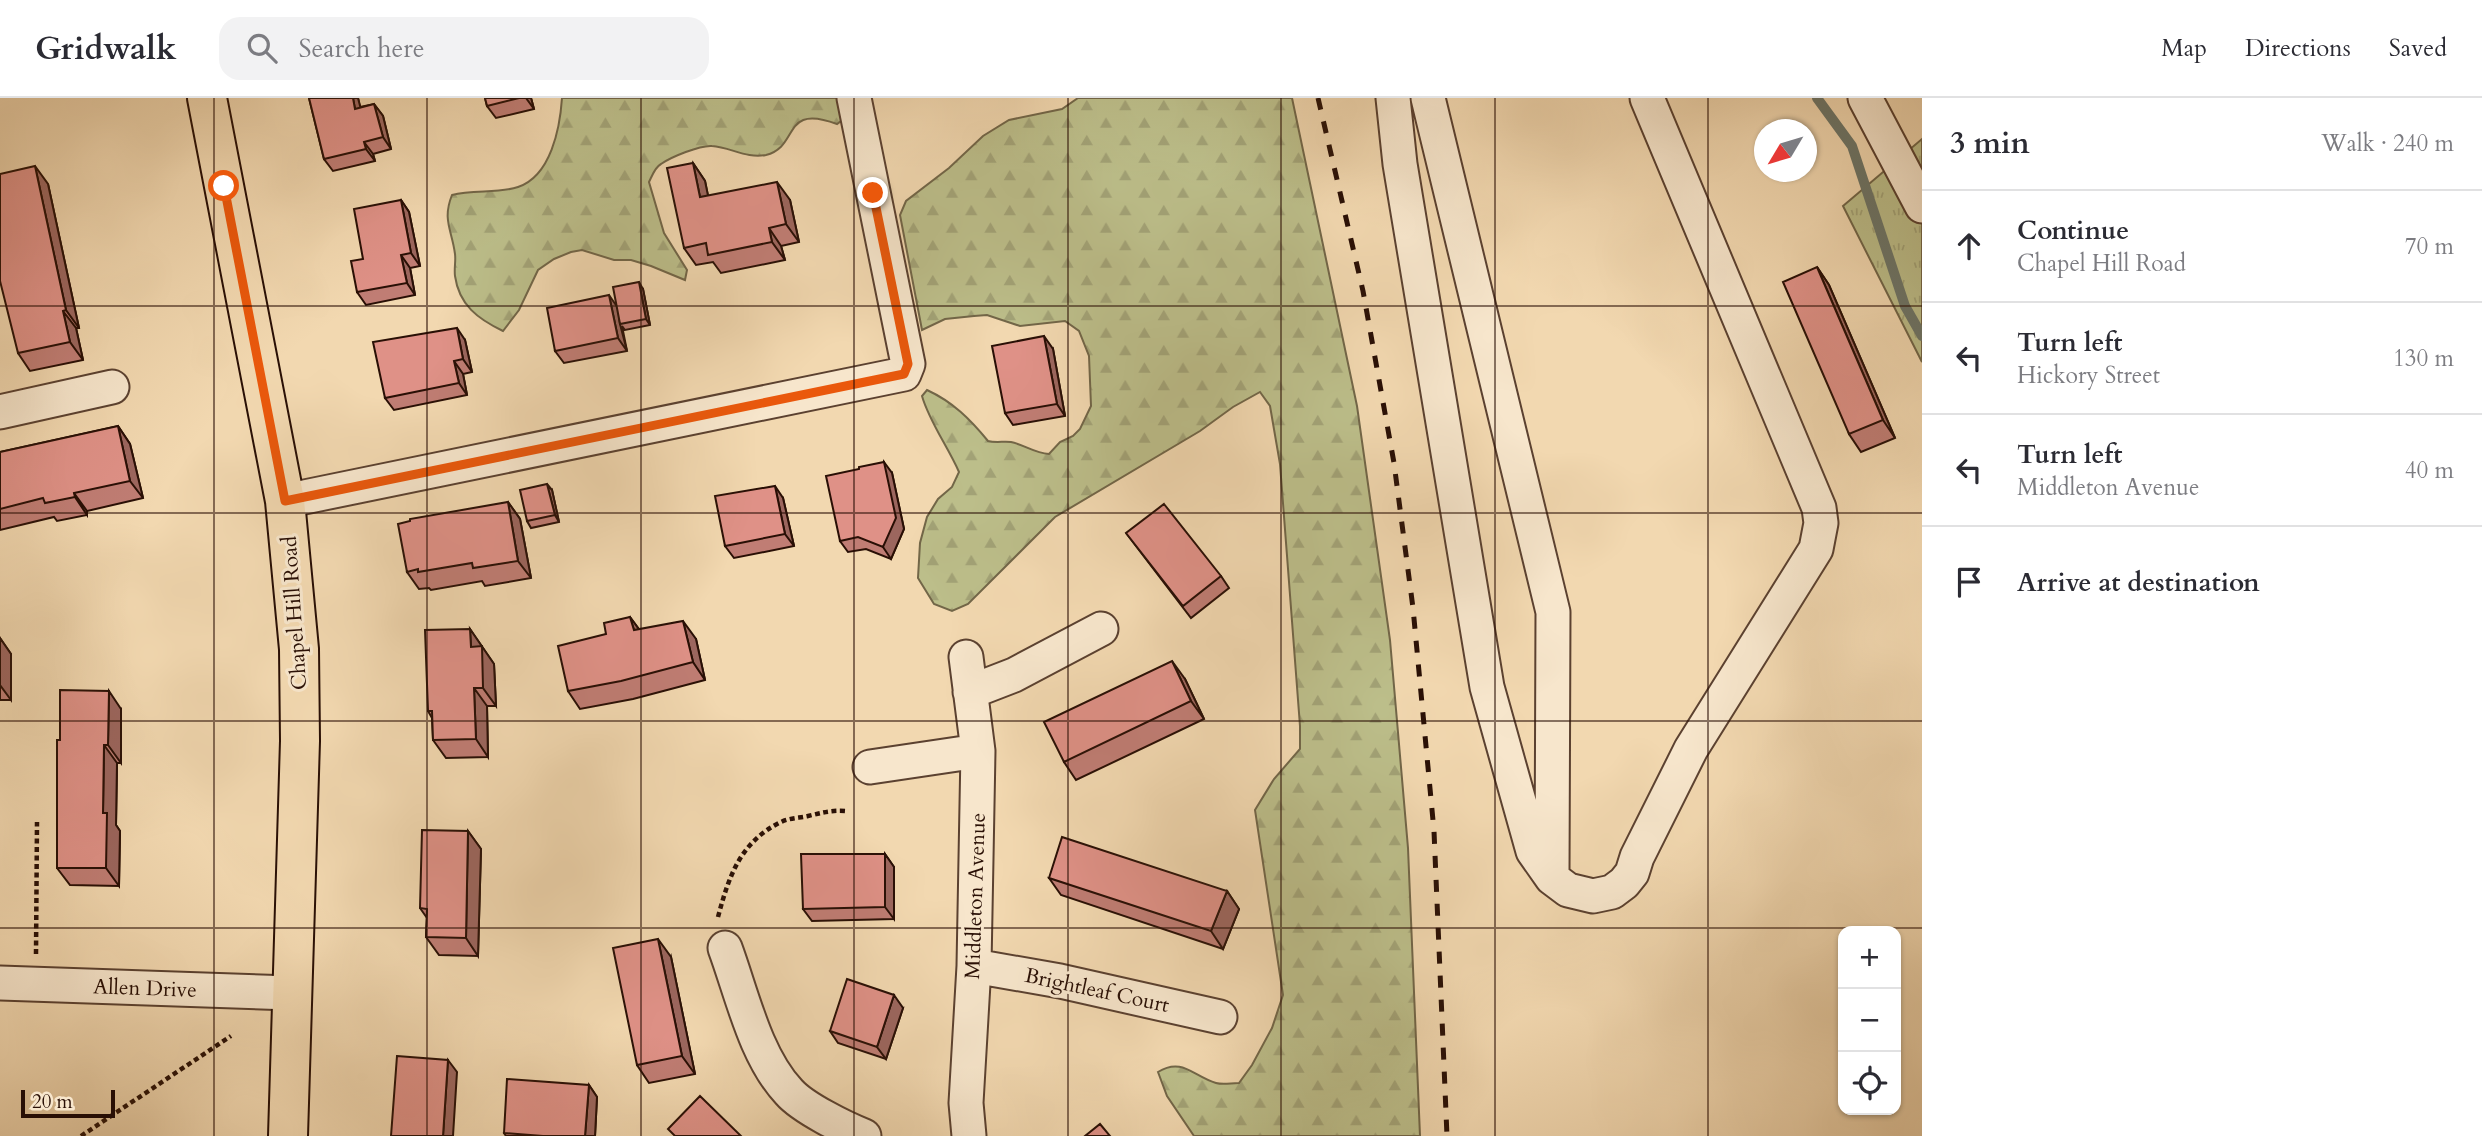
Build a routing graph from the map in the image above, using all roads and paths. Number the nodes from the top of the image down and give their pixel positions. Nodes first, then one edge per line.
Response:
1 (207, 98) edge
2 (854, 98) edge
3 (1393, 98) edge
4 (1428, 98) edge
5 (1647, 98) edge
6 (1865, 98) edge
7 (1922, 206) edge
8 (112, 387) dead end
9 (0, 412) edge
10 (285, 501) junction
11 (1101, 629) dead end
12 (965, 657) dead end
13 (970, 692) junction
14 (978, 751) junction
15 (870, 767) dead end
16 (845, 811) dead end
17 (37, 822) dead end
18 (1552, 878) junction
19 (725, 948) joint
20 (36, 954) dead end
21 (974, 966) junction
22 (0, 983) edge
23 (291, 993) junction
24 (1220, 1017) dead end
25 (231, 1037) dead end
26 (81, 1136) edge
27 (288, 1136) edge
28 (864, 1136) edge
29 (969, 1136) edge

1 - 10 main road, Chapel Hill Road
2 - 10 street
3 - 18 street
4 - 18 street
5 - 18 street
6 - 7 street
8 - 9 street
10 - 23 main road, Chapel Hill Road
11 - 13 street
12 - 13 street, Middleton Avenue
13 - 14 street, Middleton Avenue
14 - 15 street
14 - 21 street, Middleton Avenue
16 - 19 path
17 - 20 path
19 - 28 street
21 - 24 street, Brightleaf Court
21 - 29 street, Middleton Avenue
22 - 23 street, Allen Drive
23 - 27 main road, Chapel Hill Road
25 - 26 path

